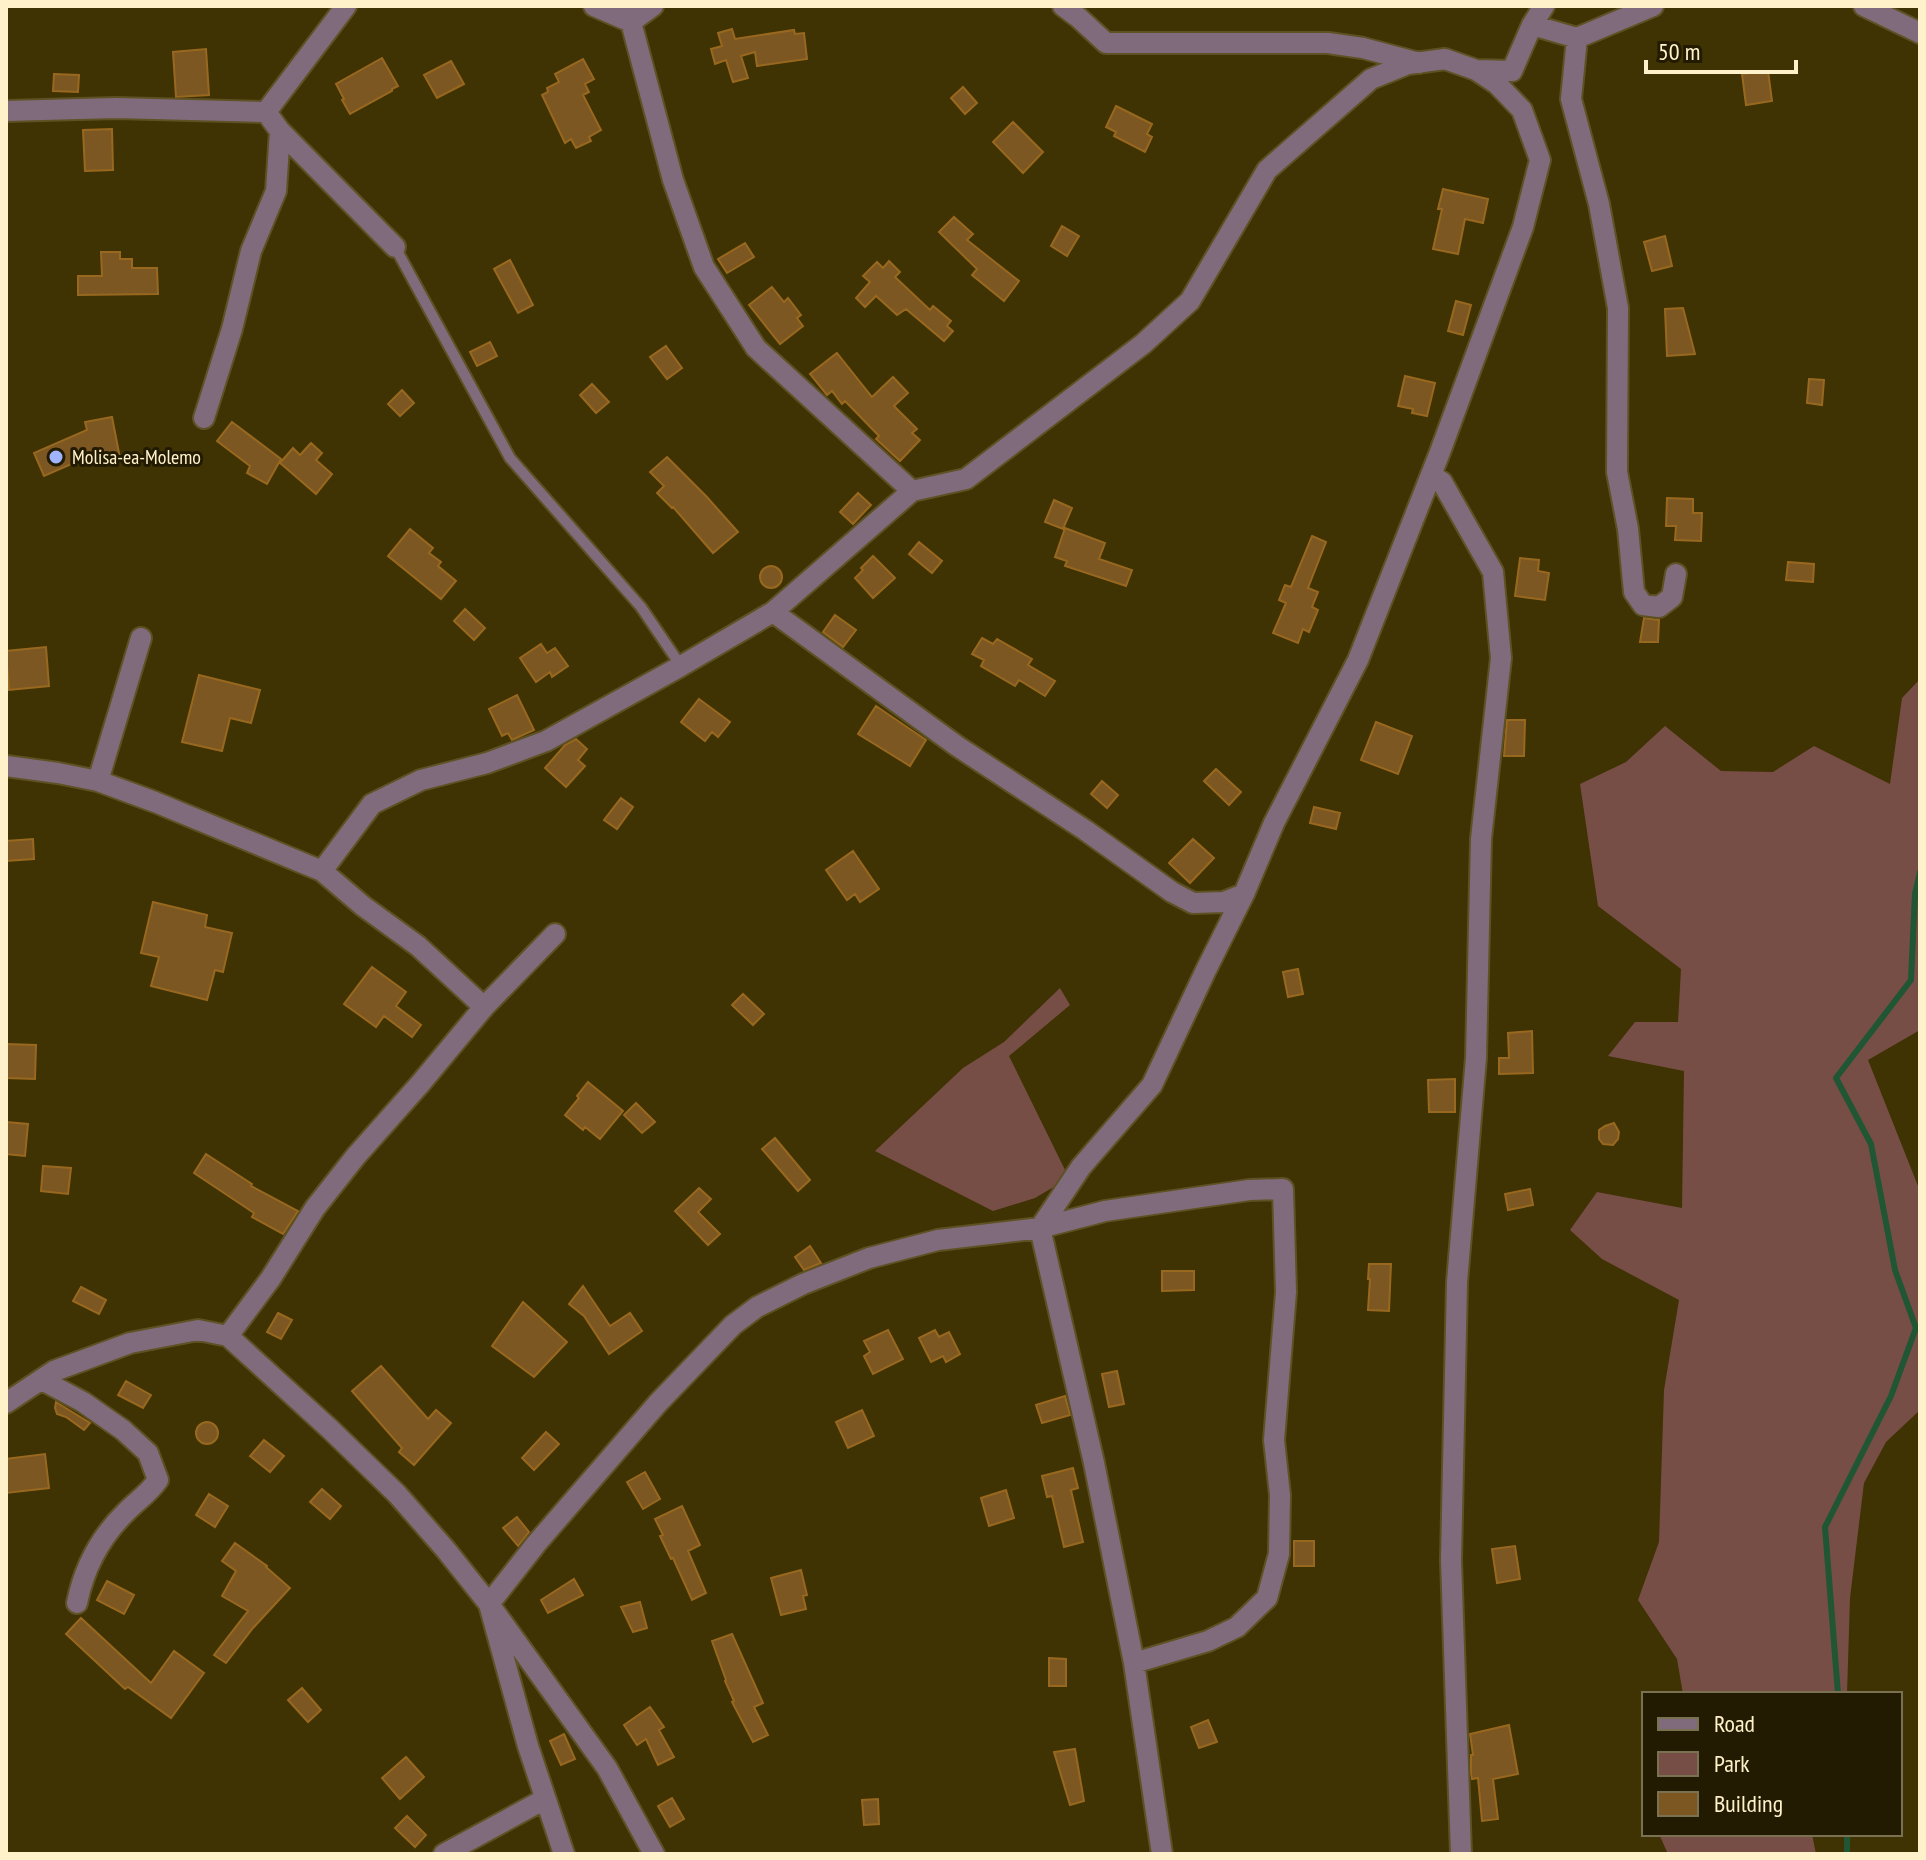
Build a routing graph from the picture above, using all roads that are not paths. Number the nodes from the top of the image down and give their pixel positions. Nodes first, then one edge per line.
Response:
1 (346, 6) edge
2 (594, 6) edge
3 (653, 6) edge
4 (1063, 6) edge
5 (1544, 6) edge
6 (1653, 6) edge
7 (1864, 6) edge
8 (630, 14) edge
9 (1532, 25) junction
10 (1920, 33) edge
11 (1577, 38) junction
12 (1419, 63) junction
13 (1476, 70) junction
14 (6, 111) edge
15 (266, 112) junction
16 (280, 131) junction
17 (395, 247) joint
18 (204, 418) dead end
19 (1431, 475) junction
20 (912, 491) junction
21 (1676, 574) dead end
22 (773, 612) junction
23 (141, 638) dead end
24 (681, 666) junction
25 (6, 766) edge
26 (98, 781) junction
27 (322, 871) junction
28 (1244, 894) junction
29 (555, 934) dead end
30 (484, 1007) junction
31 (1040, 1228) junction
32 (228, 1336) junction
33 (42, 1380) junction
34 (6, 1403) edge
35 (77, 1603) dead end
36 (489, 1604) junction
37 (1134, 1663) junction
38 (545, 1799) junction
39 (444, 1854) edge
40 (564, 1854) edge
41 (654, 1854) edge
42 (1162, 1854) edge
43 (1461, 1854) edge

1 - 15 street
2 - 8 street
3 - 8 street
4 - 12 street
5 - 9 street
6 - 11 street
7 - 10 street
8 - 20 street
9 - 11 street
9 - 13 street
11 - 21 street
12 - 13 street
12 - 20 street
13 - 19 street
14 - 15 street
15 - 16 street
16 - 17 street
16 - 18 street
17 - 24 lane
19 - 28 street
19 - 43 street
20 - 22 street
22 - 24 street
22 - 28 street
23 - 26 street
24 - 27 street
25 - 26 street
26 - 27 street
27 - 30 street
28 - 31 street
29 - 30 street
30 - 32 street
31 - 36 street
31 - 37 street
31 - 37 street
32 - 33 street
32 - 36 street
33 - 34 street
33 - 35 street
36 - 38 street
36 - 41 street
37 - 42 street
38 - 39 street
38 - 40 street

